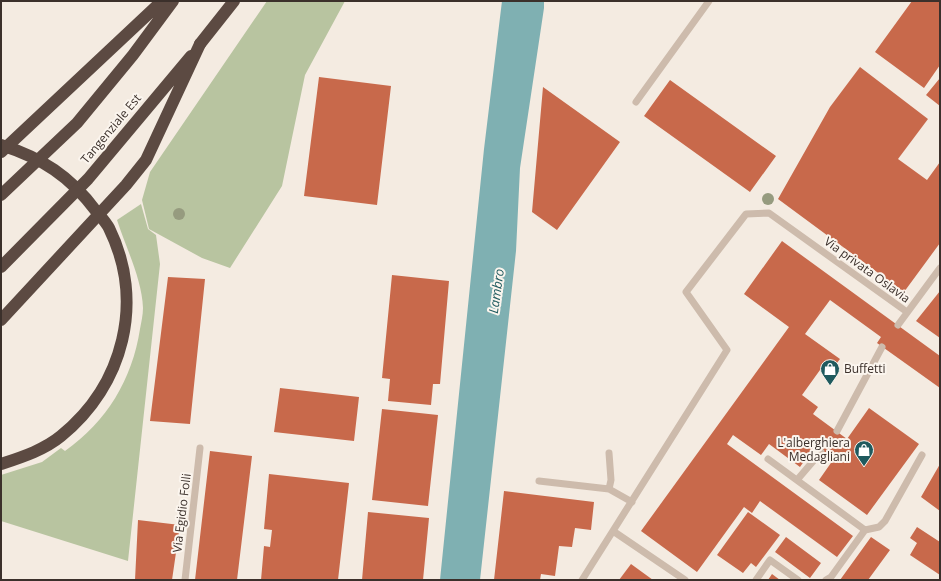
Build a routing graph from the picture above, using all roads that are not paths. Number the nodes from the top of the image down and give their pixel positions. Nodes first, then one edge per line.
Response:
1 (162, 1) edge
2 (173, 1) edge
3 (234, 1) edge
4 (710, 1) edge
5 (200, 44) junction
6 (636, 102) dead end
7 (1, 144) edge
8 (1, 152) edge
9 (1, 195) edge
10 (1, 267) edge
11 (940, 268) edge
12 (907, 312) junction
13 (1, 320) edge
14 (898, 325) dead end
15 (882, 347) dead end
16 (837, 431) dead end
17 (200, 448) dead end
18 (821, 452) dead end
19 (609, 453) dead end
20 (922, 455) dead end
21 (768, 459) dead end
22 (1, 464) edge
23 (797, 480) junction
24 (539, 481) dead end
25 (609, 489) junction
26 (632, 502) junction
27 (865, 530) junction
28 (613, 531) junction
29 (185, 580) edge
30 (582, 580) edge
31 (685, 580) edge
32 (756, 580) edge
33 (798, 580) edge
34 (826, 580) edge

1 - 8 highway, bridge
2 - 9 highway, bridge
3 - 5 highway, Tangenziale Est
4 - 6 lane
5 - 10 highway, Tangenziale Est, bridge
5 - 13 highway, bridge
7 - 22 highway
11 - 12 lane, Via privata Oslavia
12 - 14 lane
12 - 26 lane, Via privata Oslavia
15 - 16 lane
17 - 29 lane, Via Egidio Folli
18 - 23 lane
19 - 25 lane
20 - 27 lane
21 - 23 lane
23 - 27 lane
24 - 25 lane
25 - 26 lane
26 - 28 lane
27 - 34 lane
28 - 30 lane
28 - 31 lane
32 - 33 lane

